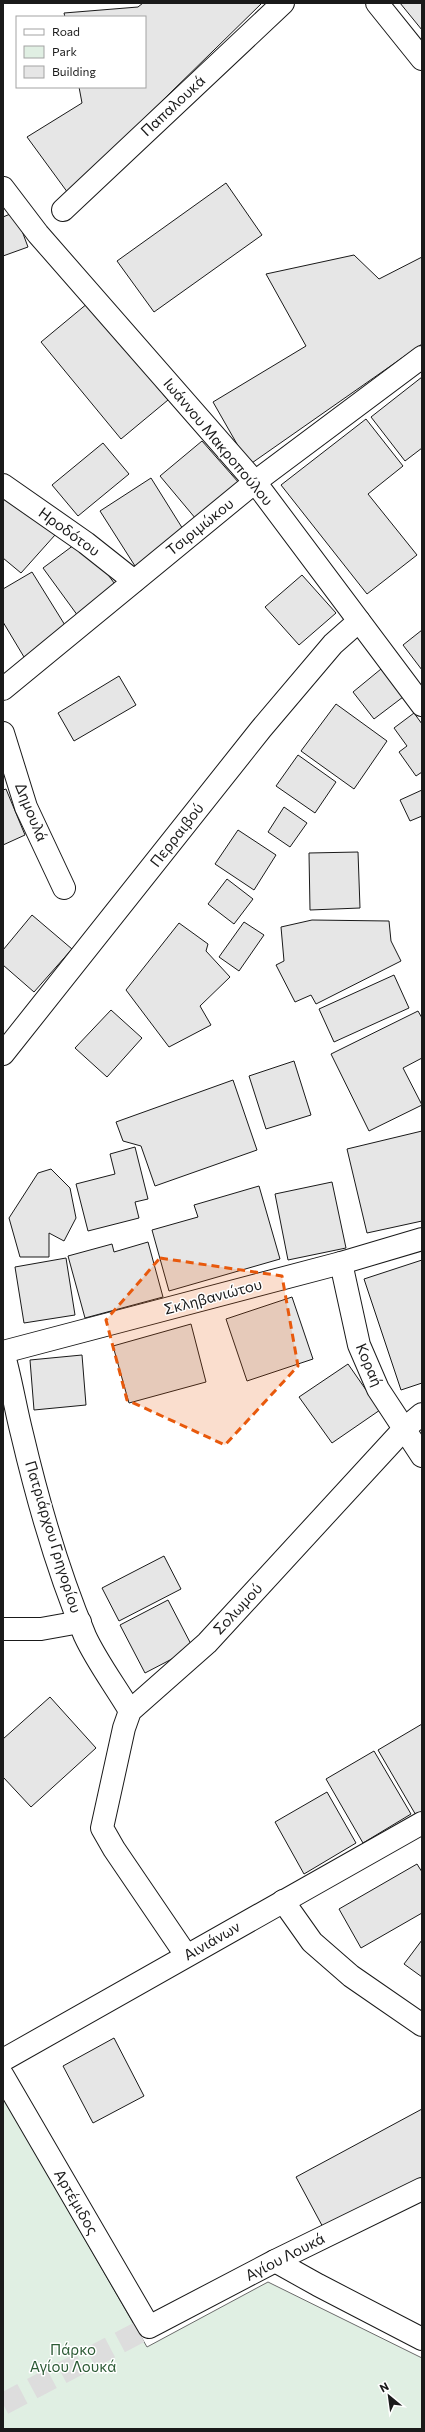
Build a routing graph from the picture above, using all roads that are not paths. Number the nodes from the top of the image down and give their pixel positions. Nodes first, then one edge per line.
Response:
1 (283, 3) edge
2 (377, 3) edge
3 (422, 59) edge
4 (3, 188) edge
5 (63, 210) dead end
6 (422, 357) edge
7 (255, 482) junction
8 (3, 485) edge
9 (134, 581) junction
10 (359, 621) junction
11 (3, 689) edge
12 (422, 705) edge
13 (3, 733) edge
14 (64, 888) dead end
15 (5, 1049) edge
16 (422, 1239) edge
17 (341, 1263) junction
18 (3, 1352) edge
19 (422, 1414) edge
20 (404, 1428) junction
21 (422, 1456) edge
22 (80, 1622) junction
23 (3, 1629) edge
24 (130, 1711) junction
25 (422, 1823) edge
26 (283, 1901) junction
27 (186, 1955) junction
28 (422, 2026) edge
29 (3, 2060) edge
30 (3, 2076) edge
31 (422, 2189) edge
32 (275, 2261) junction
33 (149, 2327) joint
34 (422, 2339) edge

1 - 5 street, Παπαλουκά
2 - 3 street
4 - 7 street, Ιωάννου Μακροπούλου
6 - 7 street, Τσιριμώκου
7 - 9 street, Τσιριμώκου
7 - 10 street, Ιωάννου Μακροπούλου
8 - 9 street, Ηροδότου
9 - 11 street, Τσιριμώκου
10 - 12 street, Ιωάννου Μακροπούλου
10 - 15 street, Περραιβού
13 - 14 street, Δημουλά
16 - 17 street, Σκληβανιώτου
17 - 18 street, Σκληβανιώτου
17 - 20 street, Κοραή
18 - 22 street, Πατριάρχου Γρηγορίου
19 - 20 street, Σολωμού
20 - 21 street, Κοραή
20 - 24 street, Σολωμού
22 - 23 street
22 - 24 street, Πατριάρχου Γρηγορίου
24 - 27 street, Σολωμού
25 - 26 street, Αινιάνων
26 - 27 street, Αινιάνων
26 - 28 street
27 - 29 street, Αινιάνων
30 - 33 street, Αρτέμιδος
31 - 32 street, Αγίου Λουκά
32 - 33 street, Αγίου Λουκά
32 - 34 street

